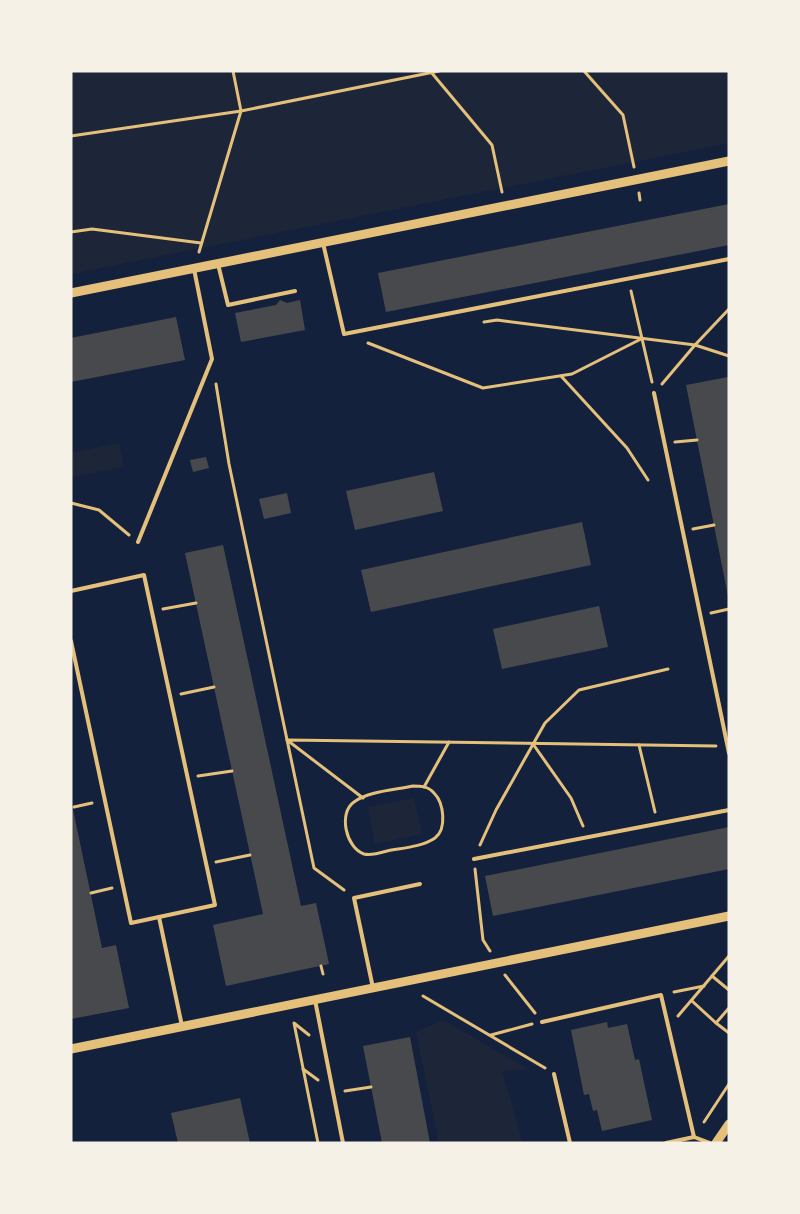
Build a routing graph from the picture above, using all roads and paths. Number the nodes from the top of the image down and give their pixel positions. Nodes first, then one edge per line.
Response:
1 (233, 71) edge
2 (438, 71) edge
3 (584, 71) edge
4 (431, 72) edge
5 (241, 111) junction
6 (71, 136) edge
7 (729, 161) edge
8 (636, 180) junction
9 (640, 200) dead end
10 (506, 206) junction
11 (71, 232) edge
12 (201, 243) junction
13 (323, 243) junction
14 (729, 259) edge
15 (218, 264) junction
16 (194, 269) junction
17 (628, 278) junction
18 (295, 291) dead end
19 (71, 293) edge
20 (729, 309) edge
21 (478, 322) dead end
22 (344, 334) junction
23 (642, 338) junction
24 (695, 345) junction
25 (729, 356) edge
26 (212, 359) junction
27 (561, 376) junction
28 (654, 393) junction
29 (697, 440) dead end
30 (664, 443) junction
31 (648, 480) dead end
32 (71, 503) edge
33 (714, 525) dead end
34 (683, 531) junction
35 (138, 542) joint
36 (71, 591) edge
37 (196, 603) dead end
38 (152, 611) junction
39 (71, 641) edge
40 (668, 670) dead end
41 (214, 687) dead end
42 (170, 697) junction
43 (287, 740) junction
44 (449, 742) junction
45 (532, 743) junction
46 (639, 745) junction
47 (728, 746) junction
48 (729, 753) edge
49 (232, 771) dead end
50 (188, 778) junction
51 (424, 786) junction
52 (363, 798) junction
53 (105, 800) junction
54 (74, 806) dead end
55 (729, 810) edge
56 (658, 824) junction
57 (588, 837) junction
58 (250, 856) dead end
59 (474, 859) junction
60 (206, 864) junction
61 (420, 884) dead end
62 (123, 886) junction
63 (91, 893) dead end
64 (354, 898) junction
65 (729, 916) edge
66 (159, 917) junction
67 (729, 956) edge
68 (496, 963) junction
69 (321, 966) dead end
70 (323, 974) dead end
71 (712, 976) junction
72 (704, 986) junction
73 (372, 988) junction
74 (729, 990) edge
75 (661, 995) junction
76 (423, 996) dead end
77 (315, 1000) junction
78 (729, 1008) edge
79 (542, 1022) junction
80 (716, 1022) junction
81 (182, 1026) junction
82 (729, 1033) edge
83 (491, 1035) junction
84 (325, 1048) junction
85 (71, 1049) edge
86 (554, 1074) joint
87 (729, 1084) edge
88 (371, 1087) dead end
89 (333, 1093) junction
90 (729, 1124) edge
91 (694, 1137) junction
92 (319, 1143) edge
93 (343, 1143) edge
94 (570, 1143) edge
95 (666, 1143) edge
96 (710, 1143) edge
97 (716, 1143) edge

1 - 5 path
2 - 4 path
3 - 8 path
4 - 5 path
4 - 10 path
5 - 6 path
5 - 12 path
7 - 8 street
8 - 9 path
8 - 10 street
10 - 13 street
11 - 12 path
12 - 16 path
13 - 15 street
13 - 22 lane
14 - 17 lane
15 - 16 street
15 - 18 lane
16 - 19 street
16 - 26 lane
17 - 22 lane
17 - 23 path
20 - 24 path
21 - 23 path
22 - 27 path
23 - 24 path
23 - 27 path
23 - 28 path
24 - 25 path
24 - 28 path
26 - 35 lane
26 - 43 path
27 - 31 path
28 - 30 lane
29 - 30 path
30 - 34 lane
32 - 35 path
33 - 34 path
34 - 47 lane
36 - 38 lane
37 - 38 path
38 - 42 lane
39 - 53 lane
40 - 45 path
41 - 42 path
42 - 50 lane
43 - 44 path
43 - 52 path
43 - 64 path
44 - 45 path
44 - 51 path
45 - 46 path
45 - 57 path
45 - 59 path
46 - 47 path
46 - 56 path
47 - 48 lane
49 - 50 path
50 - 60 lane
51 - 52 path
51 - 52 path
53 - 54 path
53 - 62 lane
55 - 56 lane
56 - 57 lane
57 - 59 lane
58 - 60 path
59 - 68 path
60 - 66 lane
61 - 64 lane
62 - 63 path
62 - 66 lane
64 - 73 lane
65 - 68 street
66 - 81 lane
67 - 71 path
68 - 73 street
68 - 79 path
69 - 70 path
71 - 72 path
71 - 74 path
72 - 75 path
72 - 80 path
73 - 77 street
75 - 79 lane
75 - 91 lane
76 - 83 path
77 - 81 street
77 - 84 lane
78 - 80 path
79 - 83 path
80 - 82 path
81 - 85 street
83 - 86 path
84 - 89 lane
84 - 92 path
86 - 94 lane
87 - 91 path
88 - 89 path
89 - 93 lane
90 - 97 street
91 - 95 lane
91 - 96 lane

